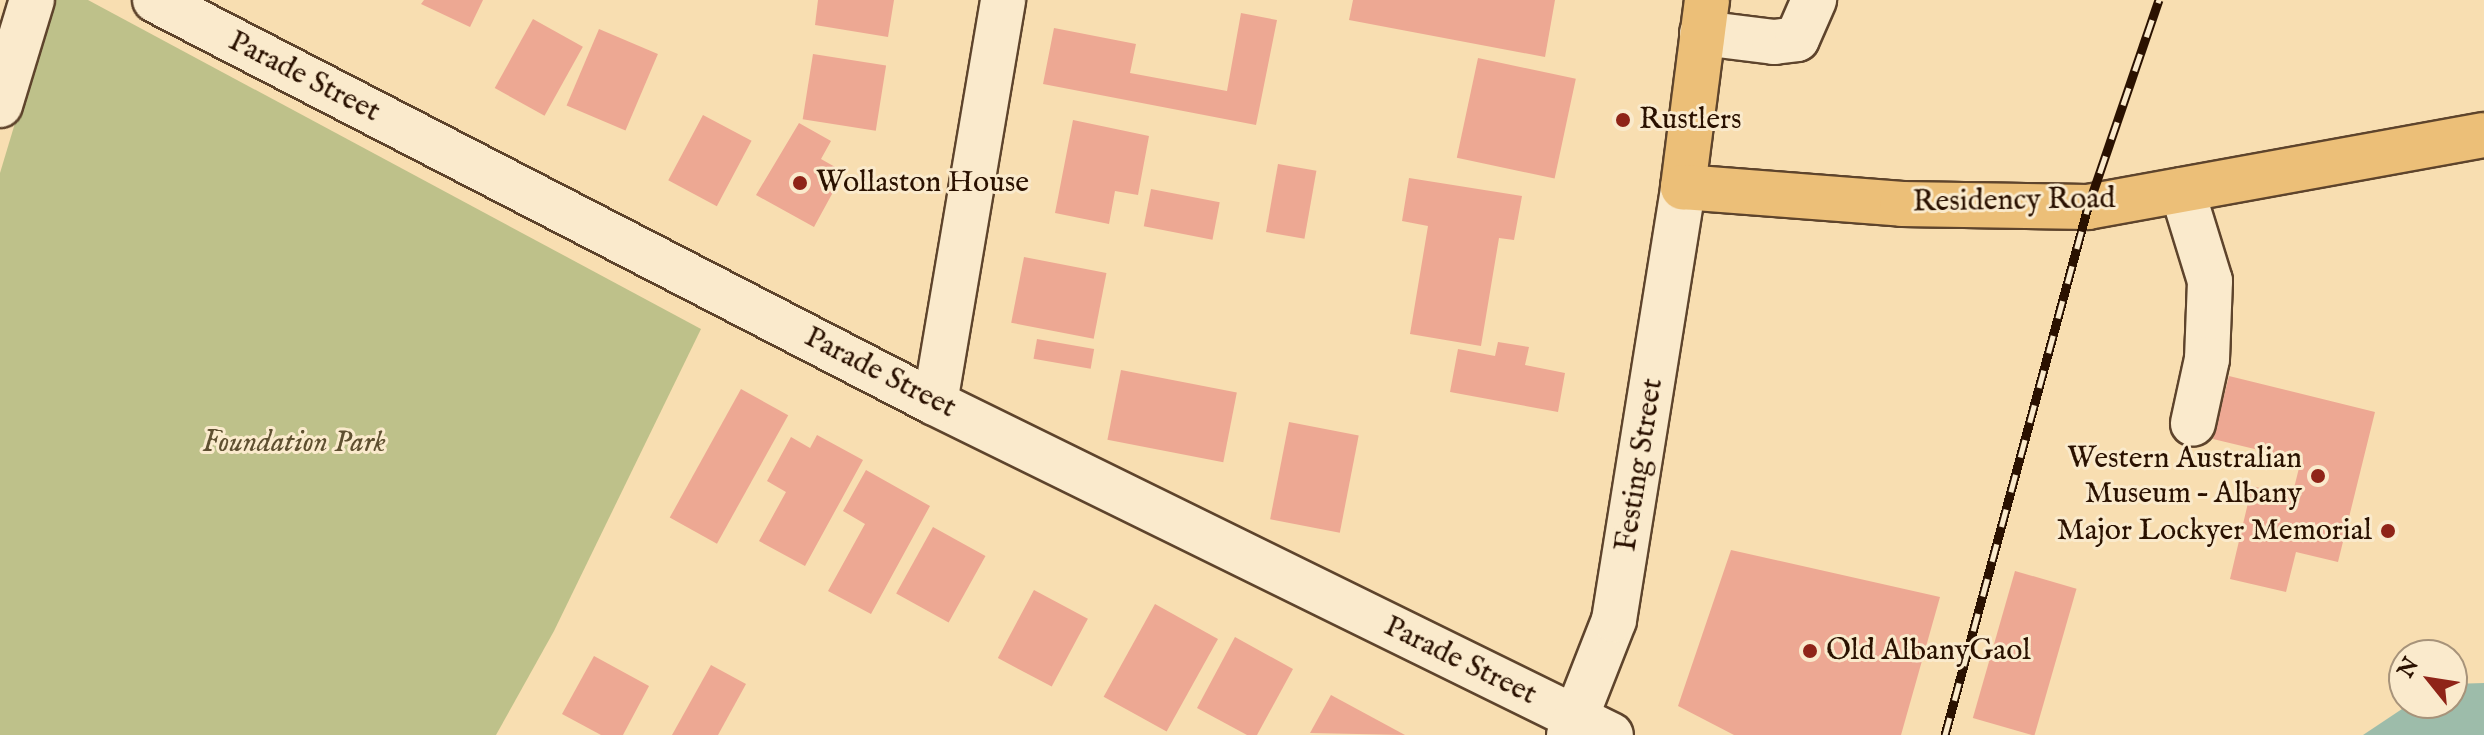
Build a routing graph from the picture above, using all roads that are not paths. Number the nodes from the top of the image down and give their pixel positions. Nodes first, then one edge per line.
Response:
1 (32, 0) edge
2 (155, 0) edge
3 (1003, 0) edge
4 (1814, 0) edge
5 (1704, 17) edge
6 (0, 105) edge
7 (2484, 135) edge
8 (1683, 187) junction
9 (2182, 190) junction
10 (935, 403) junction
11 (2193, 423) dead end
12 (1586, 730) edge

1 - 6 street
2 - 10 street, Parade Street
3 - 10 street
4 - 5 street
5 - 8 main road
7 - 9 main road, Residency Road
8 - 9 main road, Residency Road
8 - 12 street, Festing Street
9 - 11 street
10 - 12 street, Parade Street

